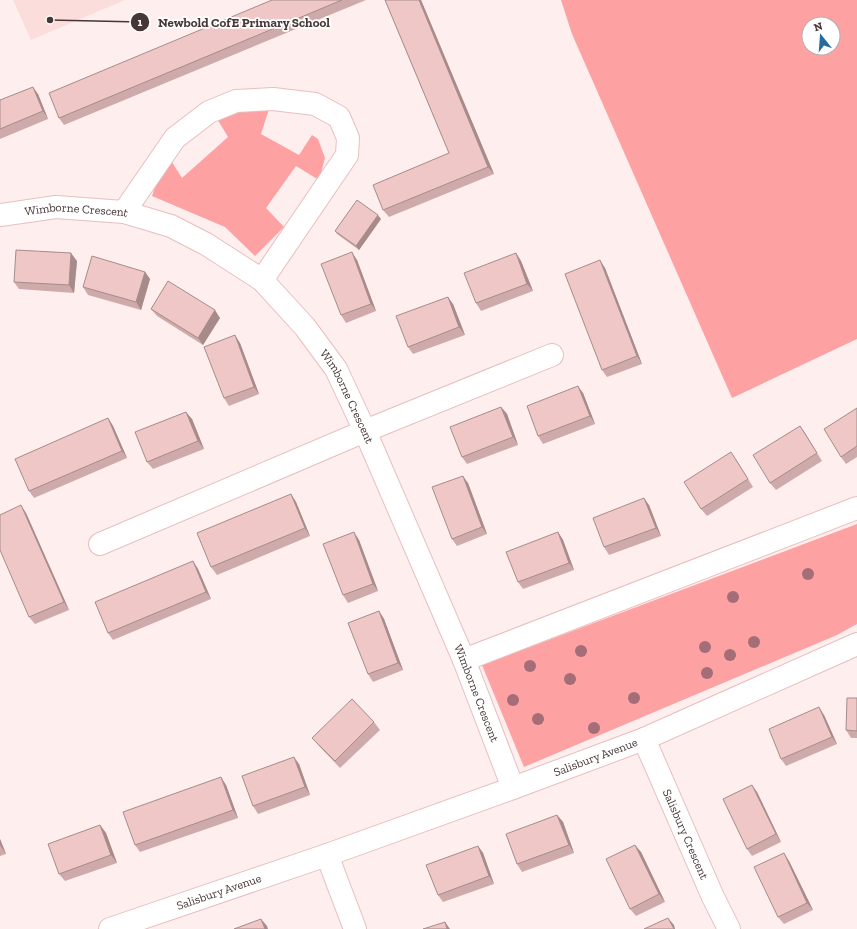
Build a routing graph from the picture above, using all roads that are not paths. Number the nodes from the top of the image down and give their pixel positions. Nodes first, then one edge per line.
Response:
1 (124, 212) junction
2 (0, 215) edge
3 (262, 280) junction
4 (552, 355) dead end
5 (365, 431) junction
6 (857, 508) edge
7 (100, 544) dead end
8 (857, 644) edge
9 (464, 660) junction
10 (644, 739) junction
11 (513, 788) junction
12 (327, 855) junction
13 (110, 929) edge
14 (355, 929) edge
15 (729, 929) edge

1 - 2 street, Wimborne Crescent
1 - 3 street, Wimborne Crescent
1 - 3 street
3 - 5 street, Wimborne Crescent
4 - 5 street
5 - 7 street
5 - 9 street, Wimborne Crescent
6 - 9 street
8 - 10 street, Salisbury Avenue
9 - 11 street, Wimborne Crescent
10 - 11 street, Salisbury Avenue
10 - 15 street, Salisbury Crescent
11 - 12 street, Salisbury Avenue
12 - 13 street, Salisbury Avenue
12 - 14 street

